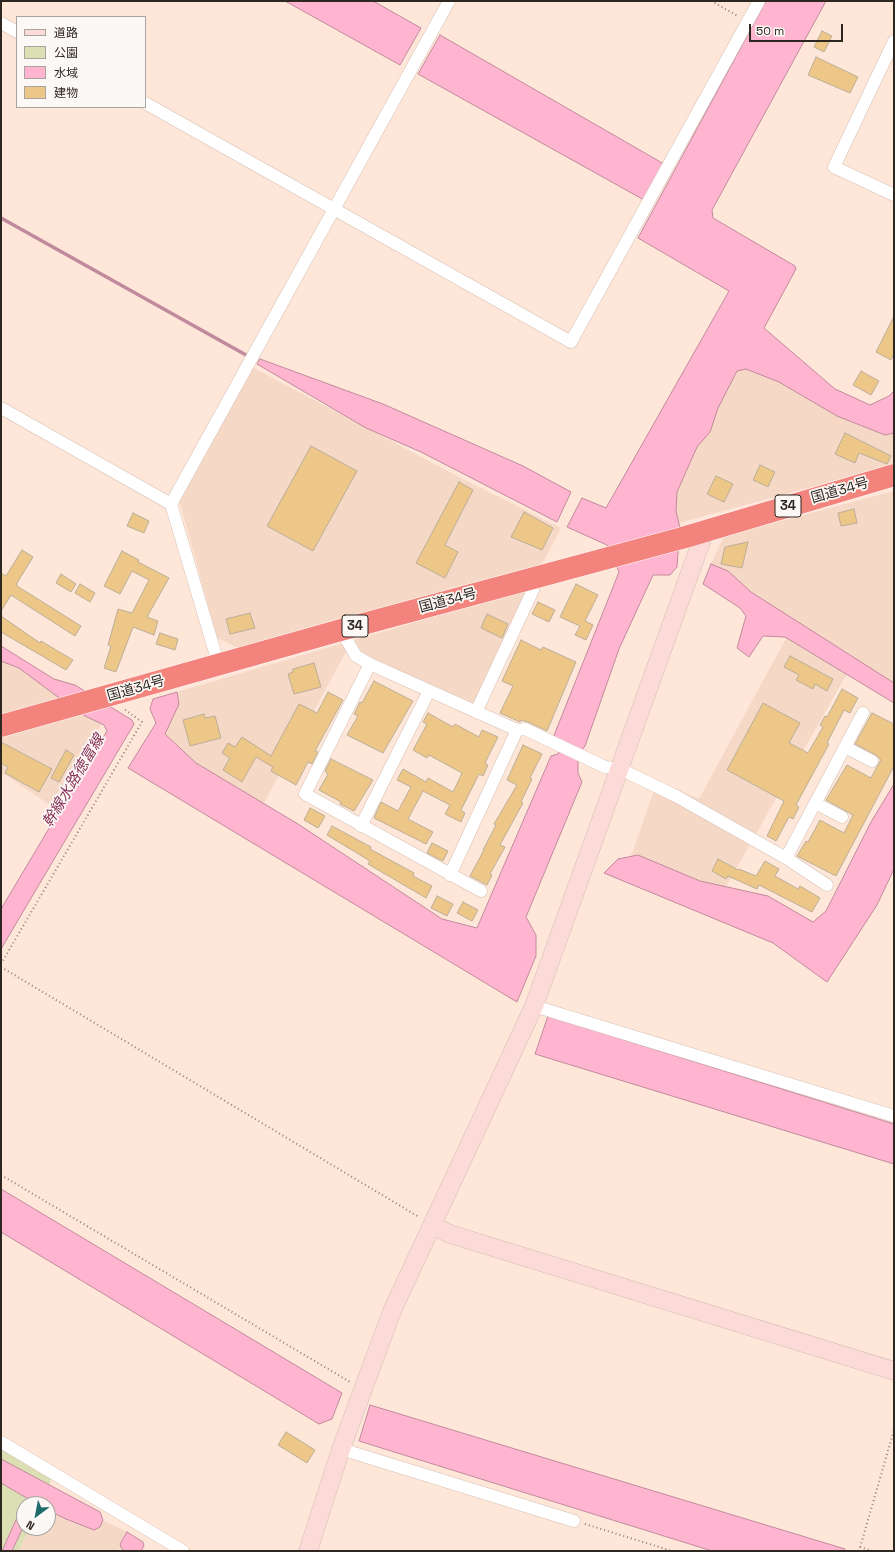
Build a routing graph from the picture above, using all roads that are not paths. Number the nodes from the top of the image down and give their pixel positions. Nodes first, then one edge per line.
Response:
1 (449, 1) edge
2 (758, 1) edge
3 (1, 23) edge
4 (16, 31) edge
5 (894, 41) edge
6 (146, 104) edge
7 (894, 195) edge
8 (334, 209) junction
9 (1, 408) edge
10 (894, 475) edge
11 (171, 504) junction
12 (705, 531) junction
13 (530, 579) junction
14 (342, 630) junction
15 (370, 664) junction
16 (219, 666) junction
17 (429, 690) junction
18 (476, 712) junction
19 (863, 713) dead end
20 (1, 726) edge
21 (517, 730) junction
22 (845, 747) junction
23 (872, 761) dead end
24 (620, 769) junction
25 (816, 802) junction
26 (842, 817) dead end
27 (361, 826) junction
28 (786, 858) junction
29 (450, 875) junction
30 (827, 885) dead end
31 (481, 891) dead end
32 (534, 1006) junction
33 (894, 1116) edge
34 (432, 1225) junction
35 (894, 1371) edge
36 (1, 1442) edge
37 (342, 1449) junction
38 (574, 1521) road end
39 (183, 1551) edge
40 (308, 1551) edge

1 - 8 street
2 - 8 street
3 - 4 street
5 - 7 street
6 - 8 street
8 - 11 street
9 - 11 street
10 - 12 highway, 国道34号 / 34
11 - 16 street
12 - 13 highway, 国道34号 / 34
12 - 24 street
13 - 14 highway, 国道34号 / 34
13 - 18 street
14 - 15 street
14 - 16 highway, 国道34号 / 34
15 - 17 street
15 - 27 street
16 - 20 highway, 国道34号 / 34
17 - 18 street
17 - 27 street
18 - 21 street
19 - 22 street
21 - 24 street
21 - 29 street
22 - 23 street
22 - 25 street
24 - 28 street
24 - 32 street
25 - 26 street
25 - 28 street
27 - 29 street
28 - 30 street
29 - 31 street
32 - 33 street
32 - 34 street
34 - 35 street
34 - 37 street
36 - 39 street
37 - 38 street
37 - 40 street

